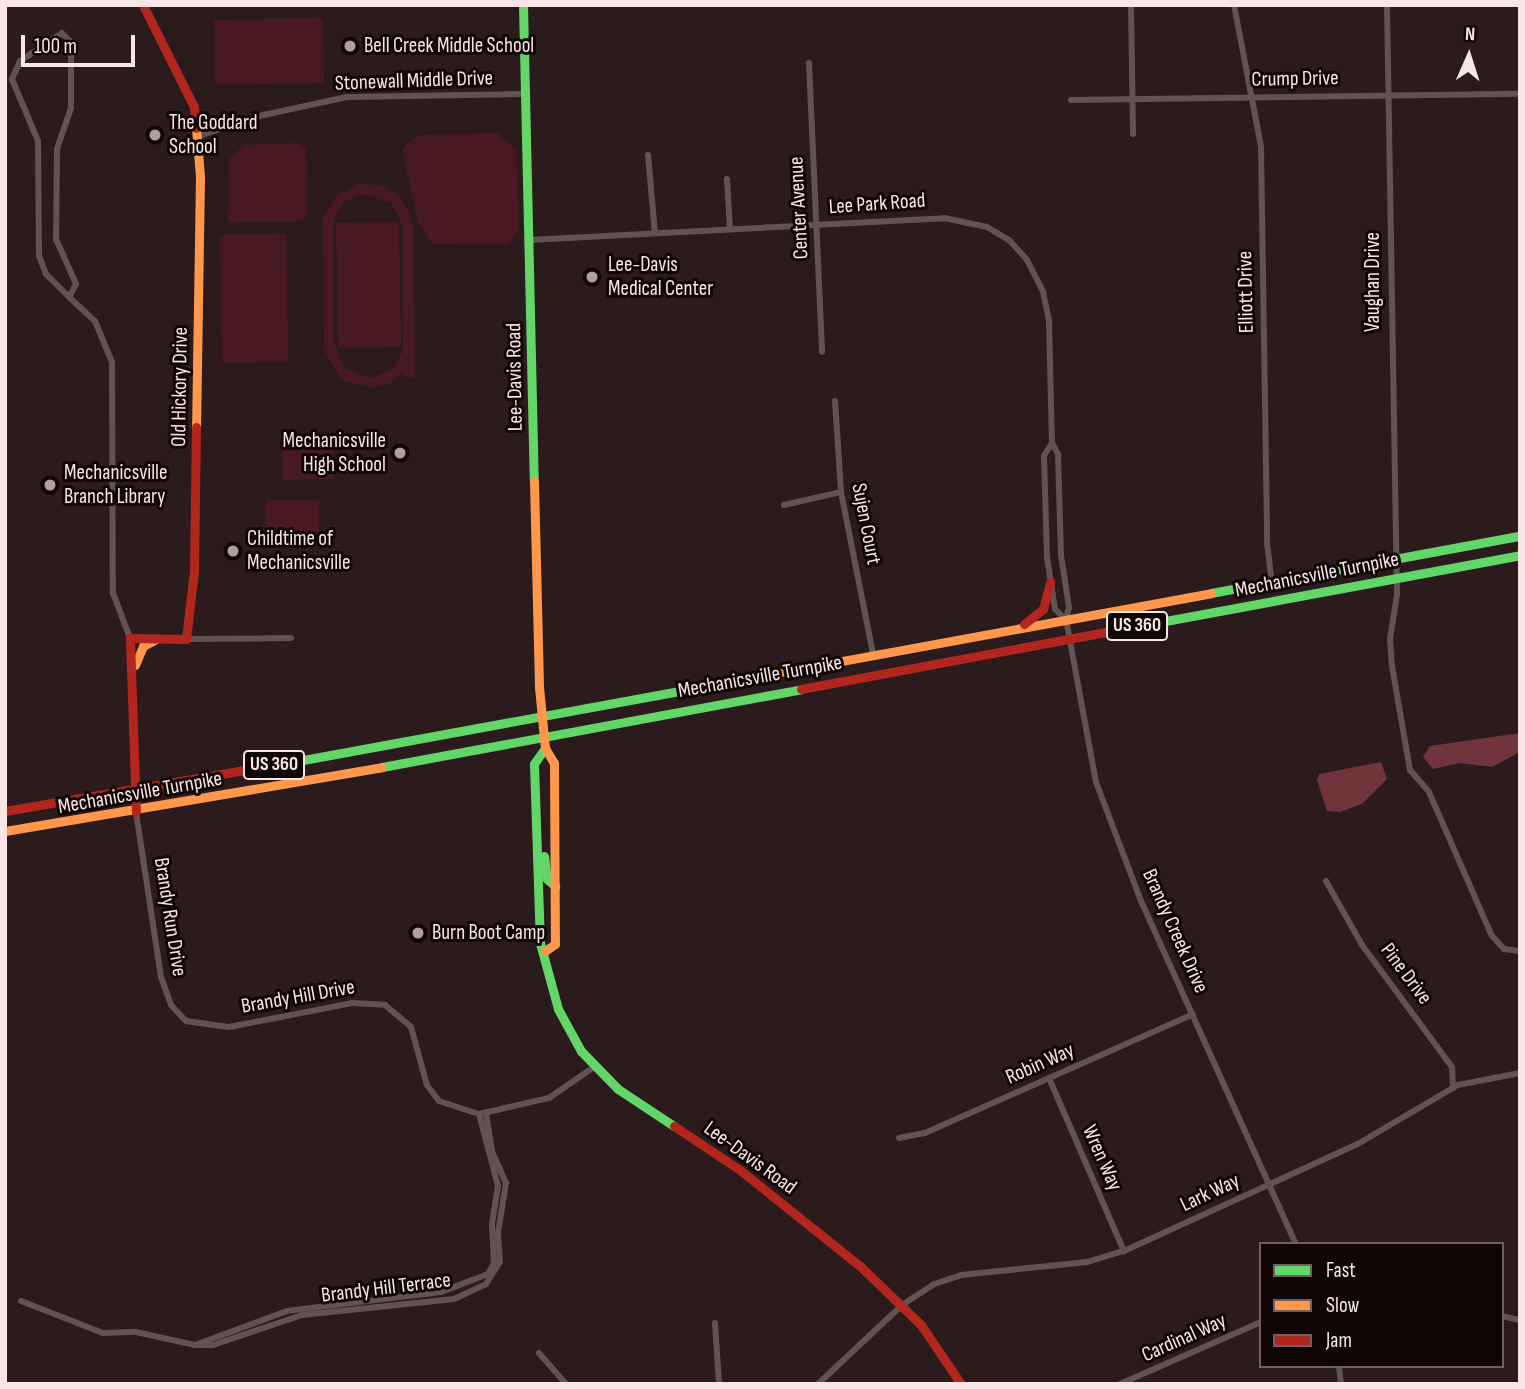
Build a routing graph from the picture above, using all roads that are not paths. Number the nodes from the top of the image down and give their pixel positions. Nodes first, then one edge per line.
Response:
1 (143, 5) edge
2 (523, 5) edge
3 (1131, 5) edge
4 (1234, 5) edge
5 (1387, 5) edge
6 (809, 63) dead end
7 (527, 94) junction
8 (1520, 94) edge
9 (1388, 96) junction
10 (1253, 97) junction
11 (1132, 99) junction
12 (1071, 100) dead end
13 (1133, 134) dead end
14 (199, 136) junction
15 (649, 155) dead end
16 (727, 179) dead end
17 (817, 226) junction
18 (730, 229) junction
19 (655, 233) junction
20 (529, 240) junction
21 (69, 297) junction
22 (822, 352) dead end
23 (835, 401) dead end
24 (1052, 443) junction
25 (841, 492) junction
26 (784, 505) dead end
27 (1520, 536) edge
28 (1520, 555) edge
29 (1396, 558) junction
30 (1395, 578) junction
31 (1272, 581) junction
32 (1050, 582) junction
33 (1066, 619) junction
34 (1015, 629) junction
35 (130, 638) junction
36 (291, 638) dead end
37 (156, 639) junction
38 (186, 639) junction
39 (1068, 639) junction
40 (873, 653) junction
41 (132, 673) junction
42 (542, 715) junction
43 (544, 733) junction
44 (545, 748) junction
45 (134, 791) junction
46 (5, 811) edge
47 (136, 812) junction
48 (5, 831) edge
49 (539, 838) junction
50 (1326, 881) dead end
51 (555, 886) junction
52 (545, 951) junction
53 (1520, 951) edge
54 (1193, 1014) junction
55 (186, 1021) joint
56 (594, 1067) junction
57 (1520, 1073) edge
58 (1049, 1079) junction
59 (1453, 1088) junction
60 (482, 1113) junction
61 (899, 1138) dead end
62 (1269, 1185) junction
63 (1295, 1242) edge
64 (1125, 1251) junction
65 (21, 1300) dead end
66 (902, 1305) junction
67 (1259, 1323) edge
68 (715, 1324) dead end
69 (539, 1353) dead end
70 (566, 1384) edge
71 (719, 1384) edge
72 (818, 1384) edge
73 (961, 1384) edge
74 (1120, 1384) edge

1 - 14 main road
2 - 7 main road, Lee-Davis Road
3 - 11 street
4 - 10 street, Elliott Drive
5 - 9 street, Vaughan Drive
6 - 17 street, Center Avenue
7 - 14 street, Stonewall Middle Drive
7 - 20 main road, Lee-Davis Road
8 - 9 street, Crump Drive
9 - 10 street, Crump Drive
9 - 29 street, Vaughan Drive
10 - 11 street, Crump Drive
10 - 31 street, Elliott Drive
11 - 12 street, Crump Drive
11 - 13 street
14 - 38 main road, Old Hickory Drive
15 - 19 street
16 - 18 street
17 - 18 street, Lee Park Road
17 - 22 street, Center Avenue
17 - 24 street, Lee Park Road
18 - 19 street, Lee Park Road
19 - 20 street, Lee Park Road
20 - 42 main road, Lee-Davis Road
21 - 21 street
21 - 35 street
23 - 25 street, Sujen Court
24 - 32 street, Lee Park Road
24 - 33 street, Lee Park Road
25 - 26 street
25 - 40 street, Sujen Court
27 - 29 main road, Mechanicsville Turnpike / US 360
28 - 30 main road, Mechanicsville Turnpike / US 360
29 - 30 street, Vaughan Drive
29 - 31 main road, Mechanicsville Turnpike / US 360
30 - 39 main road, Mechanicsville Turnpike / US 360
30 - 53 street, Vaughan Drive
31 - 33 main road, Mechanicsville Turnpike / US 360
32 - 33 street, Lee Park Road
32 - 34 main road
33 - 34 main road, Mechanicsville Turnpike / US 360
33 - 39 street, Brandy Creek Drive
34 - 40 main road, Mechanicsville Turnpike / US 360
35 - 37 main road
35 - 41 main road
36 - 38 street
37 - 38 main road
37 - 41 main road
39 - 43 main road, Mechanicsville Turnpike / US 360
39 - 54 street, Brandy Creek Drive
40 - 42 main road, Mechanicsville Turnpike / US 360
41 - 45 main road
42 - 43 main road, Lee-Davis Road
42 - 45 main road, Mechanicsville Turnpike / US 360
43 - 44 main road, Lee-Davis Road
43 - 47 main road, Mechanicsville Turnpike / US 360
44 - 49 main road, Lee-Davis Road
44 - 51 main road, Lee-Davis Road
45 - 46 main road, Mechanicsville Turnpike / US 360
45 - 47 main road
47 - 48 main road, Mechanicsville Turnpike / US 360
47 - 55 street, Brandy Run Drive
49 - 51 main road
49 - 52 main road, Lee-Davis Road
50 - 59 street, Pine Drive
51 - 52 main road, Lee-Davis Road
52 - 56 main road, Lee-Davis Road
54 - 58 street, Robin Way
54 - 62 street, Brandy Creek Drive
55 - 60 street, Brandy Hill Drive
56 - 60 street
56 - 66 main road, Lee-Davis Road
57 - 59 street, Lark Way
58 - 61 street, Robin Way
58 - 64 street, Wren Way
59 - 62 street, Lark Way
60 - 65 street, Brandy Hill Terrace
62 - 63 street, Brandy Creek Drive
62 - 64 street, Lark Way
64 - 66 street, Lark Way
66 - 72 street, Lark Way
66 - 73 main road, Lee-Davis Road
67 - 74 street, Cardinal Way
68 - 71 street
69 - 70 street

